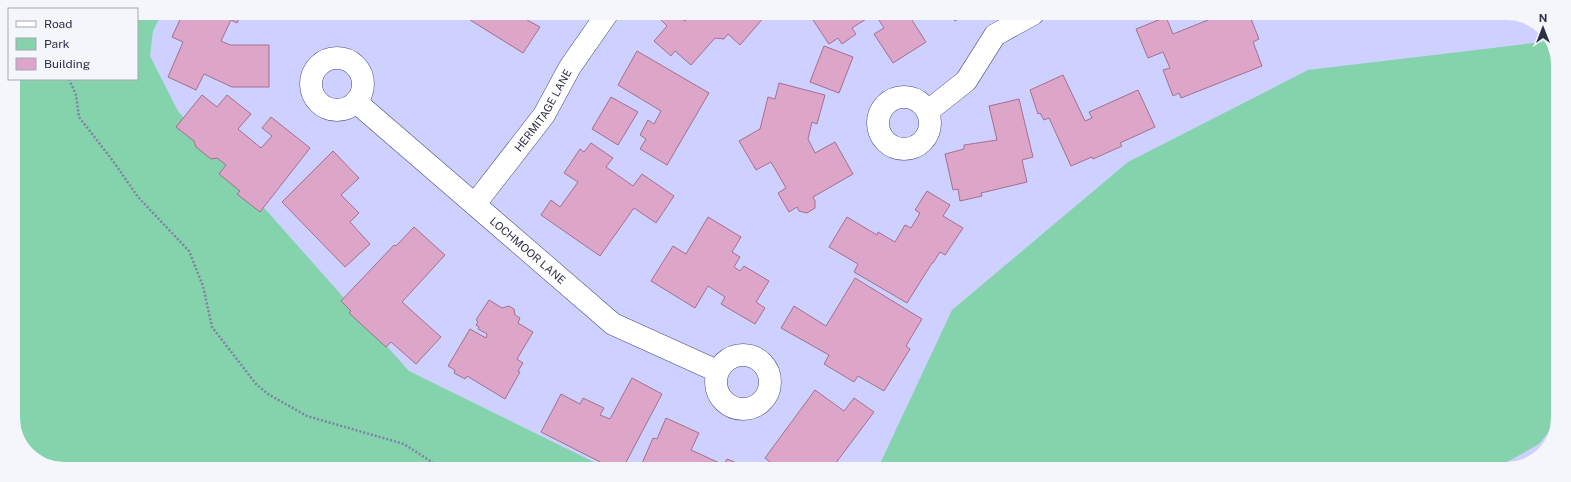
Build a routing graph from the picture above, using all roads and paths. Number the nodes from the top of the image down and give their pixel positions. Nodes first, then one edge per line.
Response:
1 (603, 20) edge
2 (1022, 20) edge
3 (69, 80) edge
4 (356, 102) dead end
5 (928, 110) dead end
6 (475, 204) junction
7 (717, 371) dead end
8 (432, 462) edge

1 - 6 street, HERMITAGE LANE
2 - 5 street
3 - 8 path
4 - 6 street, LOCHMOOR LANE
6 - 7 street, LOCHMOOR LANE

